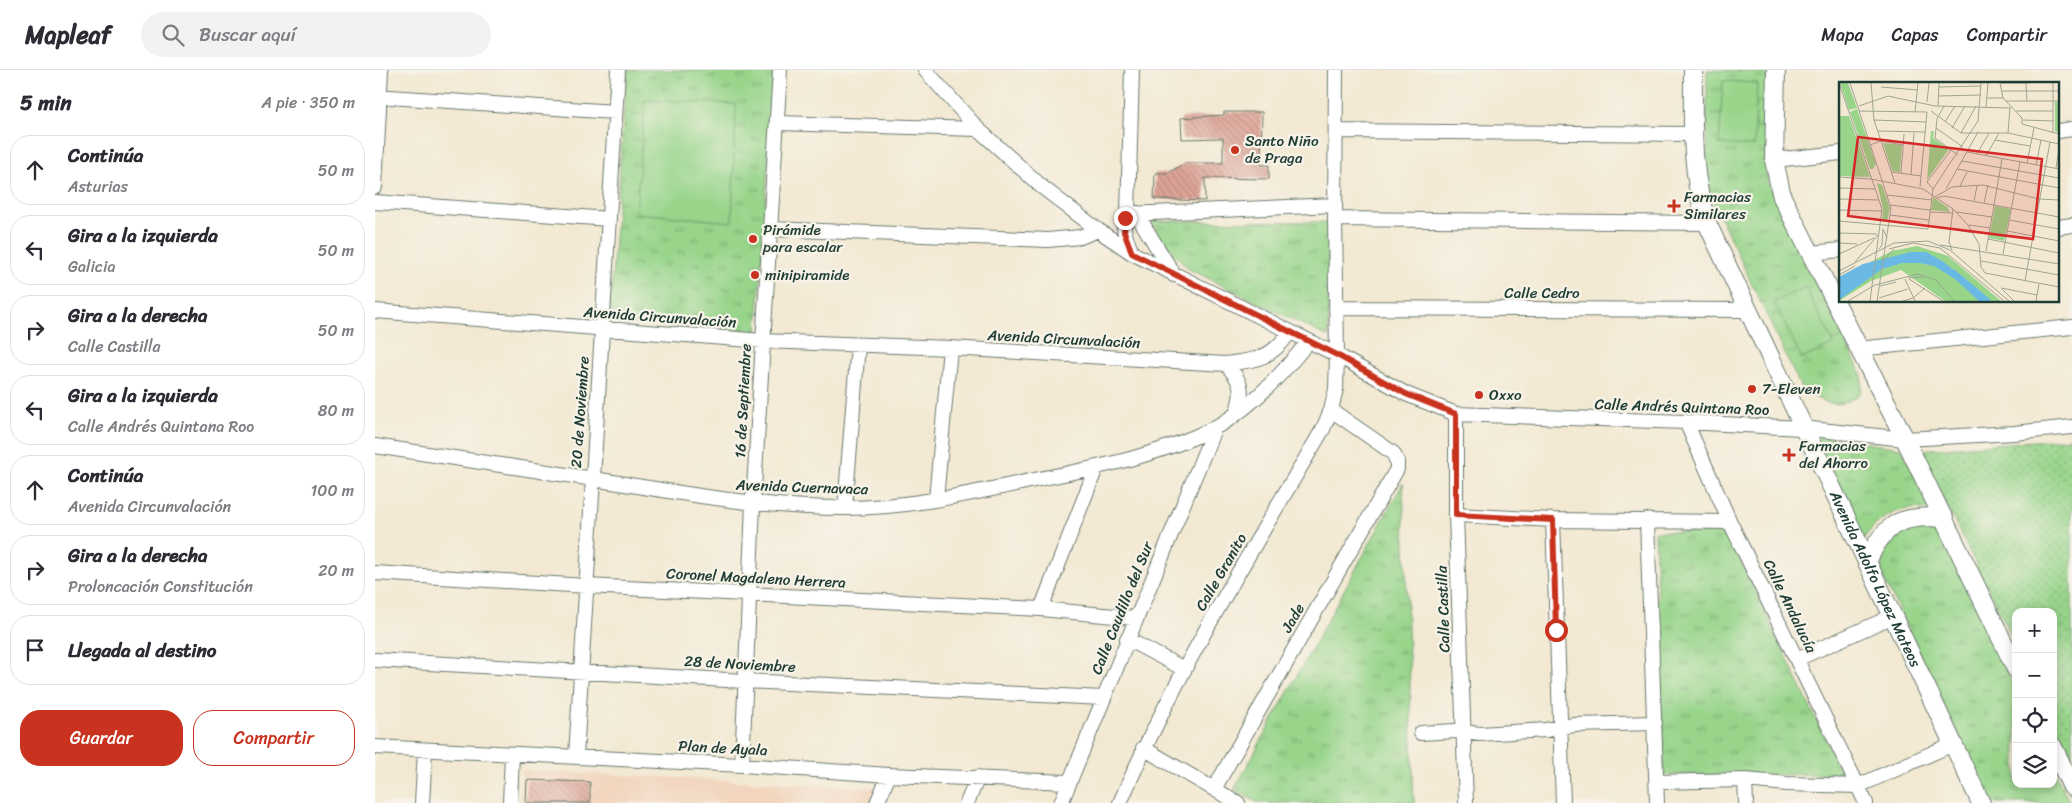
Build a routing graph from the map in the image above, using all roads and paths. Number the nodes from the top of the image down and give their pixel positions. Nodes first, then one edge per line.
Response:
1 (381, 70) edge
2 (618, 70) edge
3 (780, 70) edge
4 (925, 70) edge
5 (1132, 70) edge
6 (1336, 70) edge
7 (1693, 70) edge
8 (1776, 70) edge
9 (377, 96) edge
10 (615, 112) junction
11 (777, 123) junction
12 (2072, 129) edge
13 (978, 130) junction
14 (2059, 130) edge
15 (1336, 131) junction
16 (1693, 134) junction
17 (1839, 153) edge
18 (1774, 160) junction
19 (375, 187) edge
20 (375, 202) edge
21 (1335, 212) junction
22 (1132, 214) junction
23 (609, 220) junction
24 (1707, 223) junction
25 (2072, 225) edge
26 (2059, 227) edge
27 (771, 228) junction
28 (1098, 230) junction
29 (1839, 250) edge
30 (1132, 253) junction
31 (1811, 253) junction
32 (1175, 276) junction
33 (1336, 308) junction
34 (1748, 310) junction
35 (375, 311) edge
36 (2072, 327) edge
37 (601, 329) junction
38 (1289, 333) junction
39 (763, 341) junction
40 (1308, 342) junction
41 (858, 345) junction
42 (950, 348) junction
43 (1859, 349) junction
44 (1337, 355) junction
45 (1227, 364) junction
46 (1331, 410) junction
47 (1237, 412) junction
48 (1456, 414) junction
49 (1686, 422) junction
50 (1215, 427) junction
51 (2072, 427) edge
52 (1802, 428) junction
53 (1905, 439) junction
54 (375, 446) edge
55 (1096, 468) junction
56 (592, 478) junction
57 (936, 499) junction
58 (753, 504) junction
59 (845, 508) junction
60 (1456, 515) junction
61 (1944, 518) junction
62 (1553, 520) junction
63 (1647, 520) junction
64 (1730, 522) junction
65 (1867, 562) junction
66 (375, 573) edge
67 (586, 586) junction
68 (749, 594) junction
69 (1041, 609) junction
70 (1891, 617) junction
71 (1135, 618) junction
72 (1127, 639) junction
73 (1797, 659) junction
74 (375, 660) edge
75 (2012, 661) edge
76 (1184, 669) junction
77 (582, 670) junction
78 (744, 681) junction
79 (1103, 698) junction
80 (1655, 723) junction
81 (1560, 728) junction
82 (1421, 733) dead end
83 (1464, 733) junction
84 (1953, 744) junction
85 (375, 746) edge
86 (1143, 748) junction
87 (425, 750) junction
88 (513, 754) junction
89 (2057, 755) edge
90 (576, 756) junction
91 (742, 765) junction
92 (889, 775) junction
93 (978, 777) junction
94 (1745, 780) junction
95 (1069, 782) junction
96 (1657, 782) junction
97 (1858, 786) junction
98 (2072, 787) edge
99 (1214, 789) junction
100 (422, 803) edge
101 (510, 803) edge
102 (877, 803) edge
103 (967, 803) edge
104 (1061, 803) edge
105 (1120, 803) edge
106 (1238, 803) edge
107 (1466, 803) edge
108 (1563, 803) edge
109 (1657, 803) edge
110 (1746, 803) edge
111 (1866, 803) edge
112 (1981, 803) edge

1 - 9 street
2 - 10 street, 20 de Noviembre
3 - 11 street, 16 de Septiembre
4 - 13 street
5 - 22 street
6 - 15 street, Calle Granito
7 - 16 main road, Avenida Adolfo López Mateos
8 - 18 main road
9 - 10 street
9 - 19 street
10 - 23 street, 20 de Noviembre
11 - 13 street
11 - 27 street, 16 de Septiembre
12 - 14 street
13 - 28 street
15 - 16 street
15 - 21 street, Calle Granito
16 - 24 main road, Avenida Adolfo López Mateos
17 - 18 street
18 - 31 main road
20 - 23 street
21 - 22 street
21 - 24 street
21 - 33 street, Calle Granito
22 - 30 street
22 - 32 street
23 - 37 street, 20 de Noviembre
24 - 34 main road, Avenida Adolfo López Mateos
25 - 26 street
27 - 28 street
27 - 39 street, 16 de Septiembre
28 - 30 street
29 - 31 street
30 - 32 street
31 - 43 main road
32 - 38 street
33 - 34 street, Calle Cedro
33 - 44 street, Calle Granito
34 - 52 main road, Avenida Adolfo López Mateos
35 - 37 street, Avenida Circunvalación
36 - 43 street
37 - 39 street, Avenida Circunvalación
37 - 56 street, 20 de Noviembre
38 - 40 street, Calle Andrés Quintana Roo
38 - 45 street, Avenida Circunvalación
39 - 41 street, Avenida Circunvalación
39 - 58 street, 16 de Septiembre
40 - 44 street, Calle Andrés Quintana Roo
40 - 47 street, Avenida Cuernavaca
41 - 42 street, Avenida Circunvalación
41 - 59 street
42 - 45 street, Avenida Circunvalación
42 - 57 street
43 - 53 main road
44 - 46 street, Calle Granito
44 - 48 street, Calle Andrés Quintana Roo
45 - 47 street
46 - 76 street, Calle Granito
46 - 99 street, Jade
47 - 50 street, Avenida Cuernavaca
48 - 49 street, Calle Andrés Quintana Roo
48 - 60 street, Calle Castilla
49 - 52 street, Calle Andrés Quintana Roo
49 - 64 street, Calle Andalucía
50 - 55 street, Avenida Cuernavaca
50 - 71 street, Calle Caudillo del Sur
51 - 53 street, Calle Andrés Quintana Roo
52 - 53 street, Calle Andrés Quintana Roo
52 - 65 main road, Avenida Adolfo López Mateos
53 - 61 main road
54 - 56 street, Avenida Cuernavaca
55 - 57 street, Avenida Cuernavaca
55 - 69 street
56 - 58 street, Avenida Cuernavaca
56 - 67 street, 20 de Noviembre
57 - 59 street, Avenida Cuernavaca
58 - 59 street, Avenida Cuernavaca
58 - 68 street, 16 de Septiembre
60 - 62 street
60 - 83 street, Calle Castilla
61 - 65 main road
61 - 75 main road
62 - 63 street
62 - 81 street
63 - 64 street
63 - 80 street
64 - 73 street, Calle Andalucía
65 - 70 main road, Avenida Adolfo López Mateos
66 - 67 street, Coronel Magdaleno Herrera
67 - 68 street, Coronel Magdaleno Herrera
67 - 77 street, 20 de Noviembre
68 - 69 street, Coronel Magdaleno Herrera
68 - 78 street, 16 de Septiembre
69 - 71 street, Coronel Magdaleno Herrera
70 - 73 street
70 - 84 main road, Avenida Adolfo López Mateos
71 - 72 street, Calle Caudillo del Sur
72 - 76 street
72 - 79 street, Calle Caudillo del Sur
73 - 97 street, Calle Andalucía
74 - 77 street, 28 de Noviembre
76 - 86 street, Calle Granito
77 - 78 street, 28 de Noviembre
77 - 90 street, 20 de Noviembre
78 - 79 street, 28 de Noviembre
78 - 91 street, 16 de Septiembre
79 - 95 street, Calle Caudillo del Sur
80 - 81 street
80 - 96 street
81 - 83 street
81 - 108 street
82 - 83 street
83 - 107 street, Calle Castilla
84 - 97 street
84 - 112 main road, Avenida Adolfo López Mateos
85 - 87 street, Plan de Ayala
86 - 99 street
86 - 105 street, Calle Granito
87 - 88 street, Plan de Ayala
87 - 100 street
88 - 90 street, Plan de Ayala
88 - 101 street
89 - 98 main road
90 - 91 street, Plan de Ayala
91 - 92 street, Plan de Ayala
92 - 93 street, Plan de Ayala
92 - 102 street
93 - 95 street, Plan de Ayala
93 - 103 street
94 - 96 street
94 - 97 street
94 - 110 street
95 - 104 street, Calle Caudillo del Sur
96 - 109 street
97 - 111 street, Calle Andalucía
99 - 106 street

